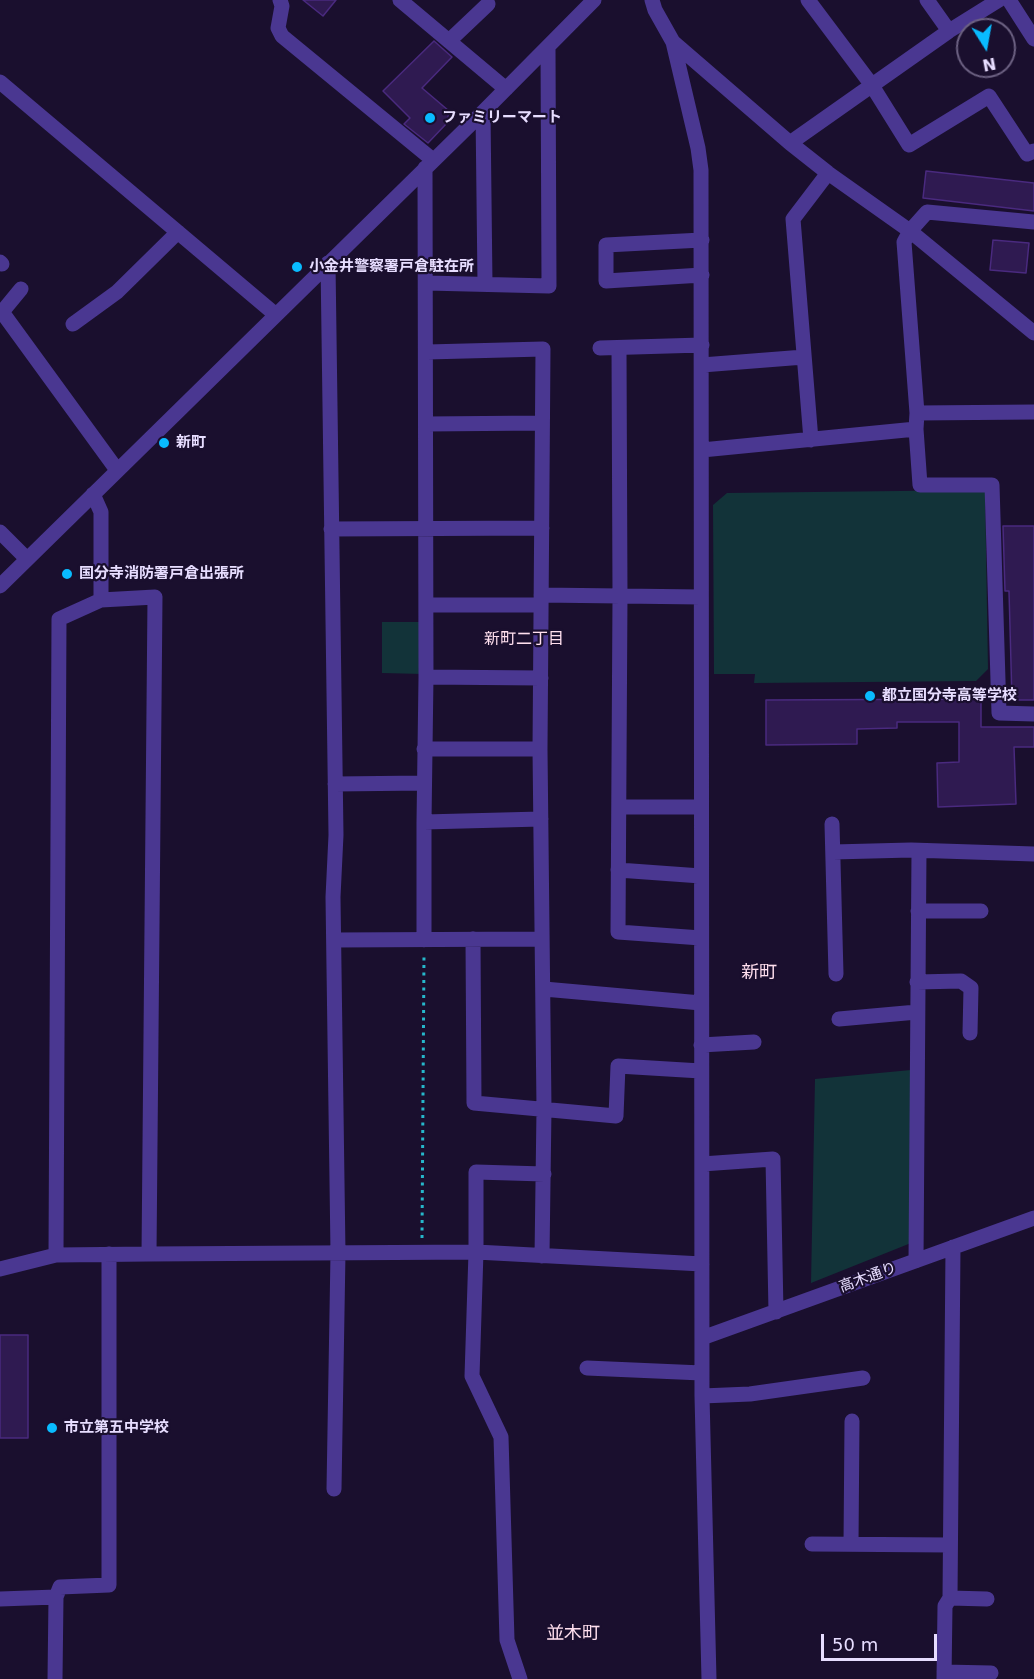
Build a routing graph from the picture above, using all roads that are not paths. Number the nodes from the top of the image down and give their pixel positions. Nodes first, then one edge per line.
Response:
1 (280, 0) edge
2 (400, 0) edge
3 (594, 0) edge
4 (652, 0) edge
5 (808, 0) edge
6 (927, 0) edge
7 (999, 0) edge
8 (1009, 0) edge
9 (488, 4) dead end
10 (949, 30) junction
11 (1034, 39) edge
12 (449, 41) junction
13 (673, 42) junction
14 (548, 47) junction
15 (0, 82) edge
16 (871, 84) junction
17 (506, 89) junction
18 (483, 112) junction
19 (790, 142) junction
20 (1034, 151) edge
21 (429, 164) junction
22 (828, 173) junction
23 (1034, 222) edge
24 (910, 231) junction
25 (178, 232) junction
26 (702, 240) junction
27 (328, 263) junction
28 (702, 274) junction
29 (427, 283) junction
30 (485, 284) junction
31 (21, 289) dead end
32 (276, 315) junction
33 (74, 324) dead end
34 (1034, 333) edge
35 (702, 345) junction
36 (600, 348) dead end
37 (619, 348) junction
38 (427, 352) junction
39 (804, 357) junction
40 (702, 364) junction
41 (1034, 412) edge
42 (917, 413) junction
43 (542, 423) junction
44 (426, 424) junction
45 (916, 429) junction
46 (811, 440) junction
47 (702, 450) junction
48 (117, 471) junction
49 (93, 494) junction
50 (427, 528) junction
51 (542, 528) junction
52 (331, 529) junction
53 (0, 532) edge
54 (27, 560) junction
55 (0, 586) edge
56 (620, 596) junction
57 (701, 597) junction
58 (101, 600) junction
59 (541, 600) junction
60 (426, 605) junction
61 (426, 677) junction
62 (541, 678) junction
63 (1034, 714) edge
64 (424, 748) junction
65 (540, 749) junction
66 (424, 783) junction
67 (335, 784) junction
68 (619, 807) junction
69 (701, 807) junction
70 (541, 819) junction
71 (423, 822) junction
72 (832, 824) dead end
73 (919, 851) junction
74 (833, 852) junction
75 (1034, 854) edge
76 (618, 870) junction
77 (701, 876) junction
78 (918, 911) junction
79 (981, 911) dead end
80 (701, 938) junction
81 (473, 939) junction
82 (542, 939) junction
83 (334, 940) junction
84 (424, 940) junction
85 (836, 974) dead end
86 (917, 982) junction
87 (544, 989) junction
88 (701, 1003) junction
89 (917, 1012) junction
90 (839, 1019) dead end
91 (975, 1024) dead end
92 (754, 1042) dead end
93 (701, 1045) junction
94 (701, 1071) junction
95 (544, 1109) junction
96 (702, 1164) junction
97 (544, 1174) junction
98 (1034, 1218) edge
99 (952, 1247) junction
100 (476, 1252) junction
101 (338, 1253) junction
102 (109, 1254) junction
103 (149, 1254) junction
104 (56, 1255) junction
105 (542, 1256) junction
106 (916, 1261) junction
107 (702, 1263) junction
108 (0, 1269) edge
109 (776, 1312) junction
110 (702, 1338) junction
111 (587, 1368) dead end
112 (702, 1373) junction
113 (863, 1378) dead end
114 (702, 1396) junction
115 (852, 1421) dead end
116 (334, 1489) dead end
117 (812, 1544) dead end
118 (851, 1544) junction
119 (950, 1545) junction
120 (56, 1597) junction
121 (950, 1598) junction
122 (0, 1599) edge
123 (987, 1599) dead end
124 (991, 1673) dead end
125 (944, 1676) edge
126 (54, 1679) edge
127 (520, 1679) edge
128 (709, 1679) edge

1 - 21 street
2 - 12 street
3 - 14 street
4 - 13 street
5 - 16 street
6 - 10 street
7 - 10 street
8 - 11 street
9 - 12 street
10 - 16 street
12 - 17 street
13 - 19 street
13 - 26 street
14 - 17 street
14 - 30 street
15 - 25 street
16 - 19 street
16 - 20 street
17 - 18 street
18 - 21 street
18 - 30 street
19 - 22 street
21 - 27 street
21 - 29 street
22 - 24 street
22 - 39 street
23 - 24 street
24 - 34 street
24 - 42 street
25 - 32 street
25 - 33 street
26 - 28 street
26 - 28 street
27 - 32 street
27 - 52 street
28 - 35 street
29 - 30 street
29 - 38 street
31 - 48 street
32 - 48 street
35 - 37 street
35 - 40 street
36 - 37 street
37 - 56 street
38 - 43 street
38 - 44 street
39 - 40 street
39 - 46 street
40 - 47 street
41 - 42 street
42 - 45 street
43 - 44 street
43 - 51 street
44 - 50 street
45 - 46 street
45 - 63 street
46 - 47 street
47 - 57 street
48 - 49 street
49 - 54 street
49 - 58 street
50 - 51 street
50 - 52 street
50 - 60 street
51 - 59 street
52 - 67 street
53 - 54 street
54 - 55 street
56 - 57 street
56 - 59 street
56 - 68 street
57 - 69 street
58 - 103 street
58 - 104 street
59 - 60 street
59 - 62 street
60 - 61 street
61 - 62 street
61 - 64 street
62 - 65 street
64 - 65 street
64 - 66 street
65 - 70 street
66 - 67 street
66 - 71 street
67 - 83 street
68 - 69 street
68 - 76 street
69 - 77 street
70 - 71 street
70 - 82 street
71 - 84 street
72 - 74 street
73 - 74 street
73 - 75 street
73 - 78 street
74 - 85 street
76 - 77 street
76 - 80 street
77 - 80 street
78 - 79 street
78 - 86 street
80 - 88 street
81 - 82 street
81 - 84 street
81 - 95 street
82 - 87 street
83 - 84 street
83 - 101 street
86 - 89 street
86 - 91 street
87 - 88 street
87 - 95 street
88 - 93 street
89 - 90 street
89 - 106 street
92 - 93 street
93 - 94 street
94 - 95 street
94 - 96 street
95 - 97 street
96 - 107 street
96 - 109 street
97 - 100 street
97 - 105 street
98 - 99 street, 高木通り
99 - 106 street, 高木通り
99 - 119 street
100 - 101 street
100 - 105 street
100 - 127 street
101 - 103 street
101 - 116 street
102 - 103 street
102 - 104 street
102 - 120 street
104 - 108 street
105 - 107 street
106 - 109 street, 高木通り
107 - 110 street
109 - 110 street, 高木通り
110 - 112 street
111 - 112 street
112 - 114 street
113 - 114 street
114 - 128 street
115 - 118 street
117 - 118 street
118 - 119 street
119 - 121 street
120 - 122 street
120 - 126 street
121 - 123 street
121 - 125 street
124 - 125 street

